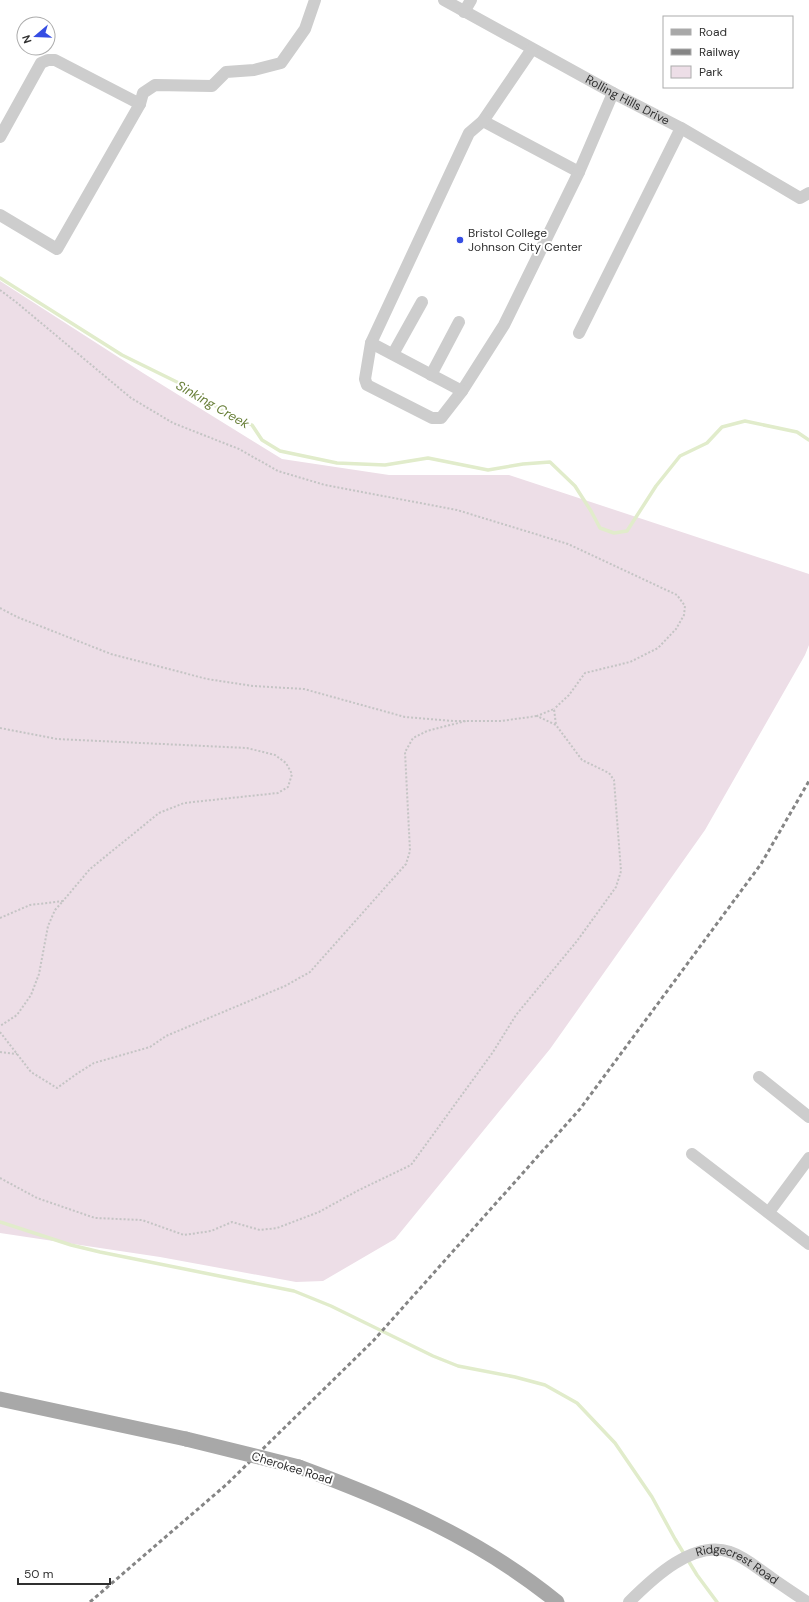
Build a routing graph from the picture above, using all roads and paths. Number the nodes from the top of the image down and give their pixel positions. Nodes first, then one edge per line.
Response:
1 (315, 0) edge
2 (444, 0) edge
3 (471, 0) edge
4 (464, 12) junction
5 (532, 48) junction
6 (613, 93) junction
7 (140, 104) junction
8 (483, 121) junction
9 (681, 128) junction
10 (0, 137) edge
11 (579, 172) junction
12 (809, 193) edge
13 (0, 215) edge
14 (0, 290) edge
15 (422, 302) dead end
16 (459, 322) dead end
17 (579, 333) dead end
18 (371, 343) junction
19 (393, 354) junction
20 (431, 375) junction
21 (462, 391) junction
22 (0, 608) edge
23 (554, 709) junction
24 (538, 716) junction
25 (466, 721) junction
26 (556, 725) junction
27 (0, 728) edge
28 (63, 901) junction
29 (0, 918) edge
30 (0, 1026) edge
31 (0, 1032) edge
32 (0, 1052) edge
33 (17, 1054) junction
34 (759, 1077) dead end
35 (809, 1117) edge
36 (692, 1154) dead end
37 (809, 1158) edge
38 (0, 1178) edge
39 (769, 1212) junction
40 (809, 1244) edge
41 (0, 1399) edge
42 (557, 1602) edge
43 (629, 1602) edge
44 (807, 1602) edge

1 - 7 street
2 - 4 street, Rolling Hills Drive
3 - 4 street
4 - 5 street, Rolling Hills Drive
5 - 6 street, Rolling Hills Drive
5 - 8 street
6 - 9 street, Rolling Hills Drive
6 - 11 street
7 - 10 street
7 - 13 street
8 - 11 street
8 - 18 street
9 - 12 street, Rolling Hills Drive
9 - 17 street
11 - 21 street
14 - 23 path
15 - 19 street
16 - 20 street
18 - 19 street
18 - 21 street
19 - 20 street
20 - 21 street
22 - 25 path
23 - 24 path
23 - 26 path
24 - 25 path
24 - 26 path
25 - 33 path
26 - 38 path
27 - 28 path
28 - 29 path
28 - 30 path
31 - 33 path
32 - 33 path
34 - 35 street
36 - 39 street
37 - 39 street
39 - 40 street
41 - 42 main road, Cherokee Road, bridge
43 - 44 street, Ridgecrest Road

